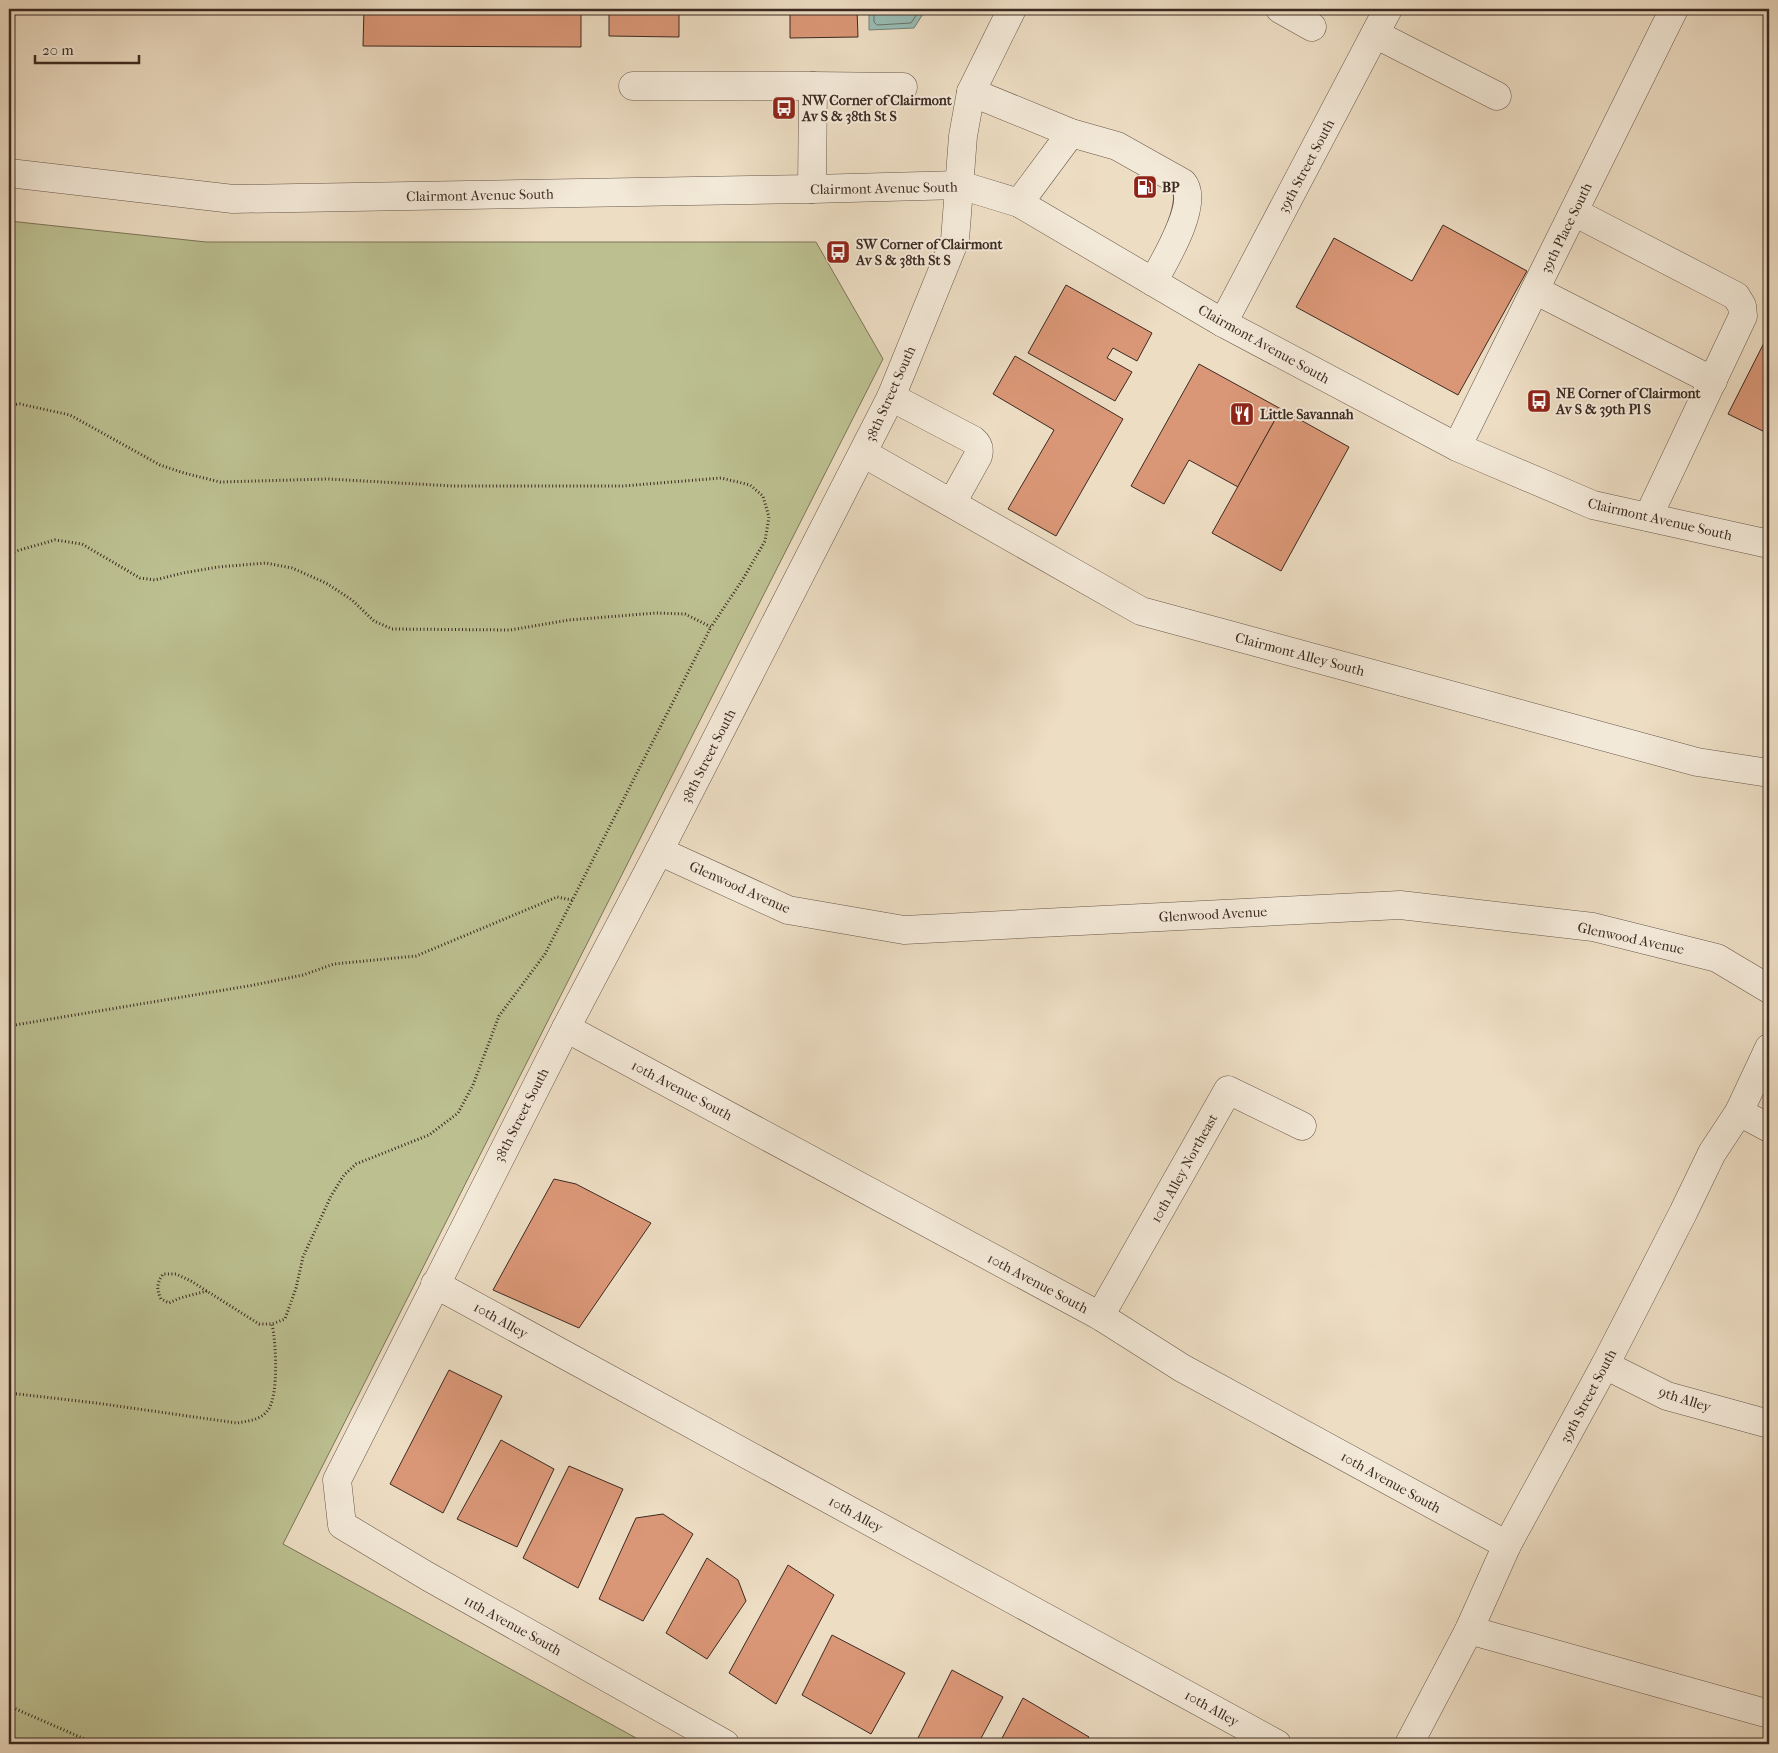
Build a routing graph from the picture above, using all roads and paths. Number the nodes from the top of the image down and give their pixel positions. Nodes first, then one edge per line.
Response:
1 (1012, 9) edge
2 (1280, 9) edge
3 (1388, 9) edge
4 (1674, 9) edge
5 (1312, 27) dead end
6 (1375, 34) junction
7 (633, 86) dead end
8 (813, 86) junction
9 (903, 87) dead end
10 (971, 92) junction
11 (1497, 96) dead end
12 (1071, 133) junction
13 (9, 173) edge
14 (960, 184) junction
15 (812, 189) junction
16 (1020, 203) junction
17 (1574, 212) junction
18 (1154, 282) junction
19 (1535, 290) junction
20 (1223, 323) junction
21 (1713, 381) junction
22 (891, 397) junction
23 (9, 405) edge
24 (1457, 447) junction
25 (863, 453) junction
26 (952, 503) junction
27 (1648, 517) junction
28 (1768, 541) edge
29 (9, 553) edge
30 (711, 626) junction
31 (1769, 773) edge
32 (658, 851) junction
33 (572, 900) junction
34 (1769, 989) edge
35 (9, 1026) edge
36 (566, 1028) junction
37 (1769, 1048) edge
38 (1740, 1112) junction
39 (1302, 1126) dead end
40 (1769, 1128) edge
41 (435, 1284) junction
42 (207, 1290) junction
43 (1100, 1316) junction
44 (272, 1324) junction
45 (1605, 1365) junction
46 (9, 1393) edge
47 (1769, 1424) edge
48 (337, 1480) joint
49 (1507, 1545) junction
50 (1469, 1630) junction
51 (9, 1706) edge
52 (1769, 1714) edge
53 (96, 1744) edge
54 (726, 1744) edge
55 (1277, 1744) edge
56 (1409, 1744) edge

1 - 10 street, 38th Street South
2 - 5 street
3 - 6 street, 39th Street South
4 - 17 street, 39th Place South
6 - 11 street
6 - 20 street, 39th Street South
7 - 8 street
8 - 9 street
8 - 15 street
10 - 12 street
10 - 14 street, 38th Street South
12 - 16 street
12 - 18 street
13 - 15 street, Clairmont Avenue South
14 - 15 street, Clairmont Avenue South
14 - 16 street, Clairmont Avenue South
14 - 22 street, 38th Street South
16 - 18 street, Clairmont Avenue South
17 - 19 street, 39th Place South
17 - 21 street
18 - 20 street, Clairmont Avenue South
19 - 21 street
19 - 24 street, 39th Place South
20 - 24 street, Clairmont Avenue South
21 - 27 street
22 - 25 street, 38th Street South
22 - 26 street
23 - 30 path
24 - 27 street, Clairmont Avenue South
25 - 26 street, Clairmont Alley South
25 - 32 street, 38th Street South
26 - 31 street, Clairmont Alley South
27 - 28 street, Clairmont Avenue South
29 - 30 path
30 - 33 path
32 - 34 street, Glenwood Avenue
32 - 36 street, 38th Street South
33 - 35 path
33 - 44 path
36 - 41 street, 38th Street South
36 - 43 street, 10th Avenue South
37 - 38 street, 39th Street South
38 - 40 street
38 - 45 street, 39th Street South
39 - 43 street, 10th Alley Northeast
41 - 48 street, 38th Street South
41 - 55 street, 10th Alley
42 - 42 path
42 - 44 path
43 - 49 street, 10th Avenue South
44 - 46 path
45 - 47 street, 9th Alley
45 - 49 street, 39th Street South
48 - 54 street, 11th Avenue South
49 - 50 street, 39th Street South
50 - 52 street
50 - 56 street, 39th Street South
51 - 53 path

